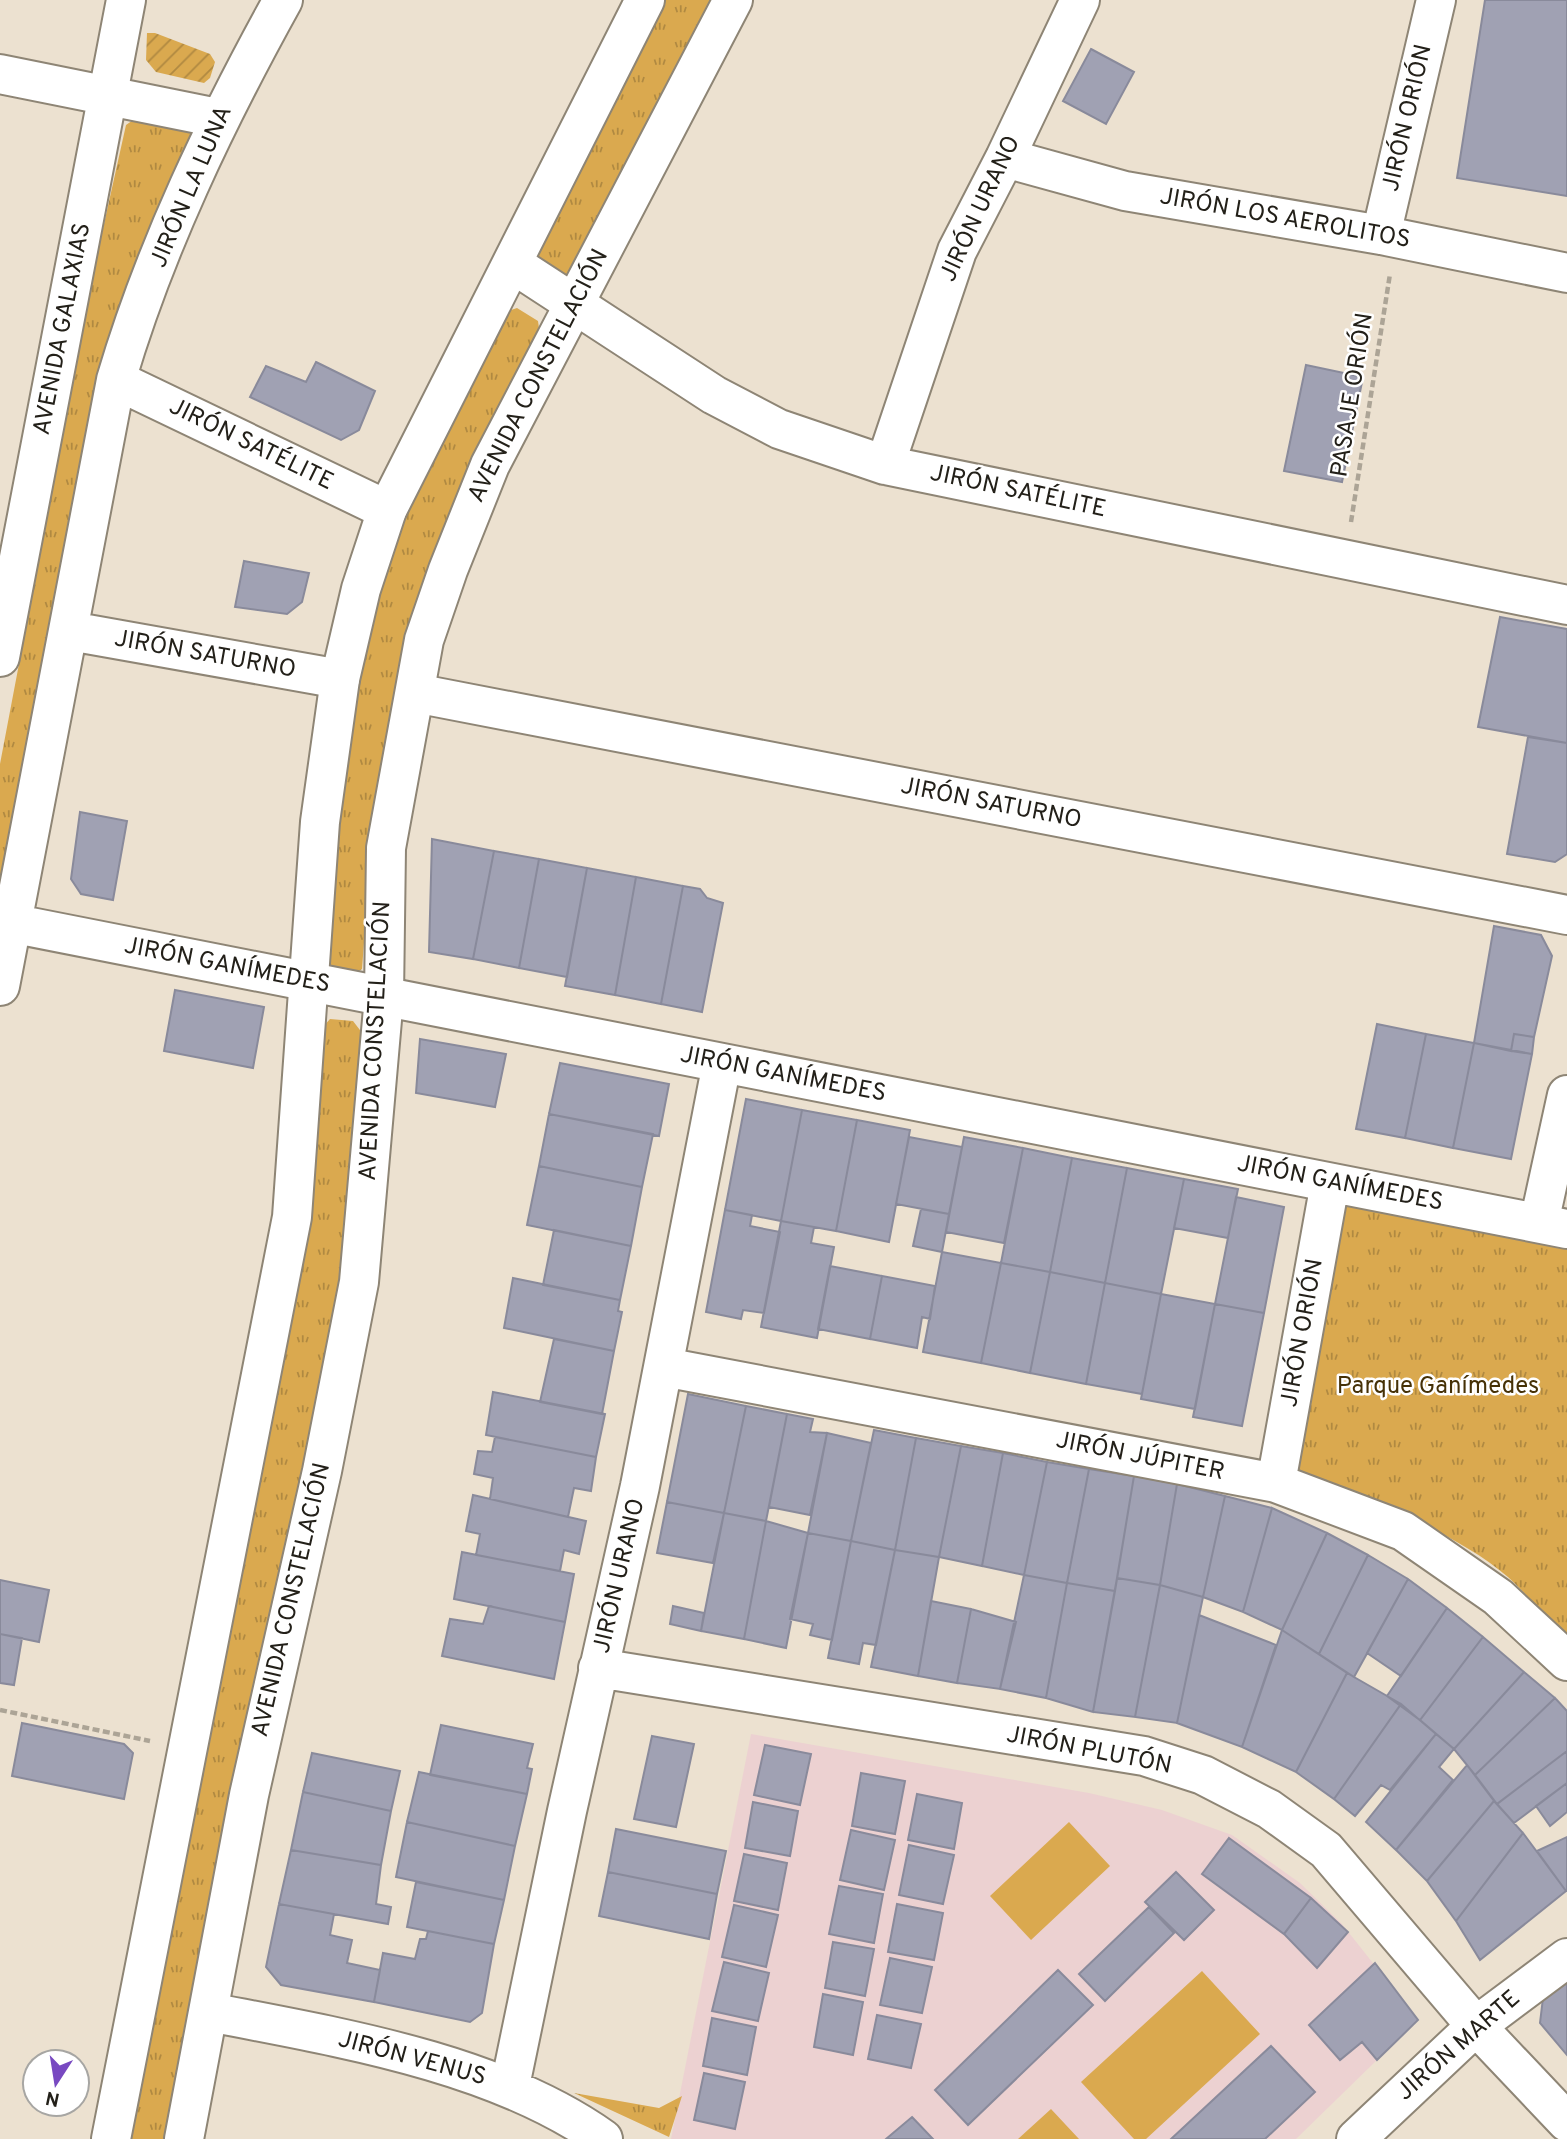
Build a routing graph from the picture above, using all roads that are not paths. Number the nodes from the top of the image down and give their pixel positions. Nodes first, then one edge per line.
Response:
1 (126, 0) edge
2 (283, 0) edge
3 (645, 0) edge
4 (733, 0) edge
5 (1080, 0) edge
6 (1436, 0) edge
7 (0, 74) edge
8 (107, 96) junction
9 (218, 118) junction
10 (1005, 158) junction
11 (1381, 235) junction
12 (513, 264) junction
13 (1567, 273) edge
14 (573, 306) junction
15 (116, 380) junction
16 (885, 465) junction
17 (387, 510) junction
18 (1567, 605) edge
19 (70, 631) junction
20 (0, 657) edge
21 (340, 679) junction
22 (415, 693) junction
23 (1567, 915) edge
24 (6, 923) edge
25 (311, 983) junction
26 (0, 986) edge
27 (384, 997) junction
28 (722, 1063) junction
29 (1567, 1095) edge
30 (1330, 1183) junction
31 (1553, 1226) edge
32 (664, 1367) junction
33 (1276, 1483) junction
34 (1567, 1661) edge
35 (598, 1668) junction
36 (1567, 1958) edge
37 (209, 2012) junction
38 (1476, 2026) junction
39 (510, 2086) junction
40 (1567, 2122) edge
41 (111, 2139) edge
42 (184, 2139) edge
43 (603, 2139) edge
44 (1356, 2139) edge

1 - 8 street, AVENIDA GALAXIAS
2 - 9 street, JIRÓN LA LUNA
3 - 12 street
4 - 14 street, AVENIDA CONSTELACIÓN
5 - 10 street, JIRÓN URANO
6 - 11 street, JIRÓN ORIÓN
7 - 8 street
8 - 9 street
8 - 20 street, AVENIDA GALAXIAS
9 - 15 street, JIRÓN LA LUNA
10 - 11 street, JIRÓN LOS AEROLITOS
10 - 16 street, JIRÓN URANO
11 - 13 street, JIRÓN LOS AEROLITOS
12 - 14 street, JIRÓN SATÉLITE
12 - 17 street
14 - 16 street, JIRÓN SATÉLITE
14 - 22 street, AVENIDA CONSTELACIÓN
15 - 17 street, JIRÓN SATÉLITE
15 - 19 street
16 - 18 street, JIRÓN SATÉLITE
17 - 21 street
19 - 21 street, JIRÓN SATURNO
19 - 24 street
21 - 25 street
22 - 23 street, JIRÓN SATURNO
22 - 27 street, AVENIDA CONSTELACIÓN
24 - 25 street, JIRÓN GANÍMEDES
24 - 26 street
25 - 27 street, JIRÓN GANÍMEDES
25 - 41 street
27 - 28 street, JIRÓN GANÍMEDES
27 - 37 street, AVENIDA CONSTELACIÓN
28 - 30 street, JIRÓN GANÍMEDES
28 - 32 street, JIRÓN URANO
29 - 31 street
30 - 31 street, JIRÓN GANÍMEDES
30 - 33 street, JIRÓN ORIÓN
32 - 33 street, JIRÓN JÚPITER
32 - 35 street, JIRÓN URANO
33 - 34 street, JIRÓN JÚPITER
35 - 38 street, JIRÓN PLUTÓN
35 - 39 street, JIRÓN URANO
36 - 38 street, JIRÓN MARTE
37 - 39 street, JIRÓN VENUS
37 - 42 street, AVENIDA CONSTELACIÓN
38 - 40 street, JIRÓN PLUTÓN
38 - 44 street, JIRÓN MARTE
39 - 43 street, JIRÓN VENUS

